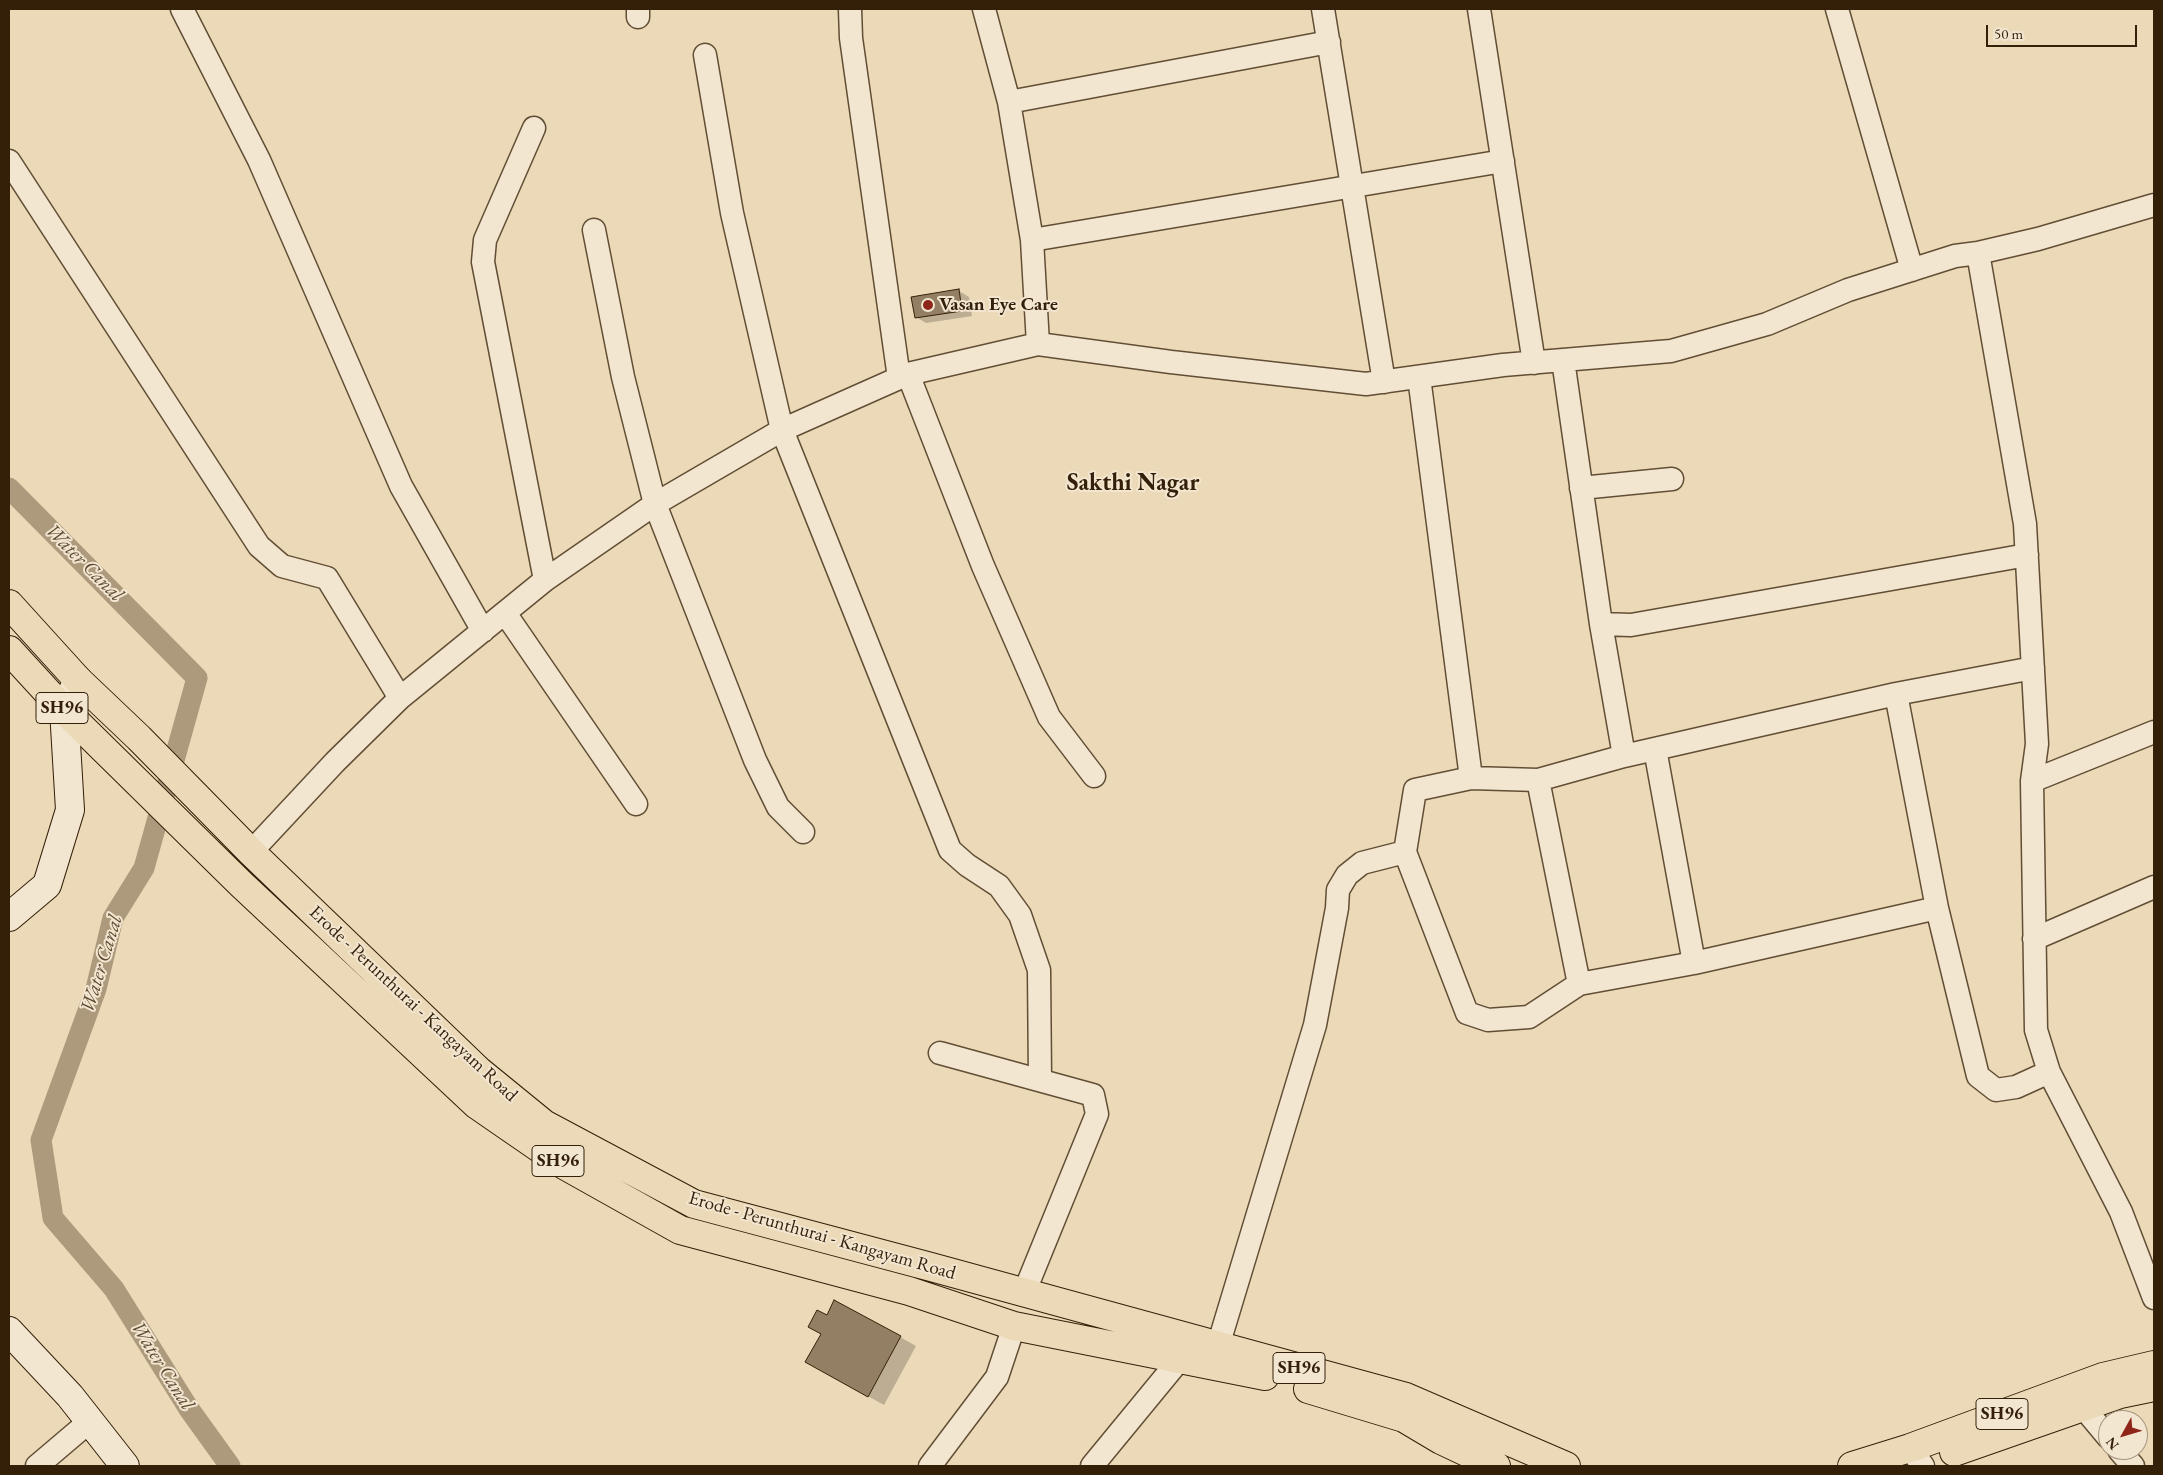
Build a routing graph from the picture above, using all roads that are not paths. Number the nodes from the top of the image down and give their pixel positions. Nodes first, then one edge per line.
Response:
1 (182, 9) edge
2 (850, 9) edge
3 (984, 9) edge
4 (1323, 9) edge
5 (1479, 9) edge
6 (1837, 9) edge
7 (1329, 42) junction
8 (705, 55) dead end
9 (1009, 102) junction
10 (534, 128) dead end
11 (9, 161) edge
12 (1503, 161) junction
13 (1352, 188) junction
14 (2154, 205) edge
15 (594, 230) dead end
16 (1032, 240) junction
17 (1978, 253) junction
18 (1912, 270) junction
19 (1038, 344) junction
20 (1563, 360) junction
21 (1534, 363) junction
22 (903, 376) junction
23 (1419, 377) junction
24 (1384, 382) junction
25 (782, 430) junction
26 (1672, 479) dead end
27 (1582, 488) junction
28 (655, 504) junction
29 (2027, 554) junction
30 (545, 580) junction
31 (9, 604) edge
32 (505, 613) junction
33 (1601, 624) junction
34 (483, 631) junction
35 (9, 650) edge
36 (2033, 668) junction
37 (78, 680) junction
38 (1896, 694) junction
39 (400, 698) junction
40 (64, 710) junction
41 (2154, 732) edge
42 (1655, 749) junction
43 (1624, 756) junction
44 (1094, 776) dead end
45 (1471, 778) junction
46 (1538, 780) junction
47 (2032, 781) junction
48 (636, 804) dead end
49 (804, 832) dead end
50 (251, 852) junction
51 (1405, 852) junction
52 (2154, 887) edge
53 (1937, 908) junction
54 (9, 918) edge
55 (2034, 939) junction
56 (1694, 963) junction
57 (1579, 984) junction
58 (940, 1053) dead end
59 (2049, 1072) junction
60 (1040, 1080) junction
61 (665, 1188) junction
62 (651, 1214) junction
63 (1024, 1293) junction
64 (2154, 1298) edge
65 (1014, 1326) junction
66 (9, 1331) edge
67 (1218, 1346) junction
68 (1180, 1359) junction
69 (2154, 1365) edge
70 (2154, 1387) edge
71 (2083, 1407) junction
72 (90, 1421) junction
73 (2098, 1425) edge
74 (1916, 1461) edge
75 (37, 1466) edge
76 (125, 1466) edge
77 (930, 1466) edge
78 (1092, 1466) edge
79 (1496, 1466) edge
80 (1566, 1466) edge
81 (1852, 1466) edge

1 - 34 street
2 - 22 street
3 - 9 street
4 - 7 street
5 - 12 street
6 - 18 street
7 - 9 street
7 - 13 street
8 - 25 street
9 - 16 street
10 - 30 street
11 - 39 street
12 - 13 street
12 - 21 street
13 - 16 street
13 - 24 street
14 - 17 street
15 - 28 street
16 - 19 street
17 - 18 street
17 - 29 street
18 - 20 street
19 - 22 street
19 - 24 street
20 - 21 street
20 - 27 street
21 - 23 street
22 - 25 street
22 - 44 street
23 - 24 street
23 - 45 street
25 - 28 street
25 - 60 street
26 - 27 street
27 - 33 street
28 - 30 street
28 - 49 street
29 - 33 street
29 - 36 street
30 - 32 street
31 - 37 main road, Erode - Perunthurai - Kangayam Road / SH96
32 - 34 street
32 - 48 street
33 - 43 street
34 - 39 street
35 - 40 main road, Erode - Perunthurai - Kangayam Road / SH96
36 - 38 street
36 - 47 street
37 - 40 street
37 - 50 main road, Erode - Perunthurai - Kangayam Road / SH96
38 - 42 street
38 - 53 street
39 - 50 street
40 - 54 street
40 - 62 main road, Erode - Perunthurai - Kangayam Road / SH96
41 - 47 street
42 - 43 street
42 - 56 street
43 - 46 street
45 - 46 street
45 - 51 street
46 - 57 street
47 - 55 street
50 - 61 main road, Erode - Perunthurai - Kangayam Road / SH96
51 - 57 street
51 - 67 street
52 - 55 street
53 - 56 street
53 - 59 street
55 - 59 street
56 - 57 street
58 - 60 street
59 - 64 street
60 - 63 street
61 - 62 main road
61 - 63 main road, Erode - Perunthurai - Kangayam Road / SH96
62 - 65 main road, Erode - Perunthurai - Kangayam Road / SH96
63 - 67 main road, Erode - Perunthurai - Kangayam Road / SH96
65 - 68 main road, Erode - Perunthurai - Kangayam Road / SH96
65 - 77 street
66 - 72 street
67 - 80 main road, Erode - Perunthurai - Kangayam Road / SH96
68 - 78 street
68 - 79 main road, Erode - Perunthurai - Kangayam Road / SH96
69 - 74 main road, SH96
70 - 71 main road, SH96
71 - 73 street
71 - 74 main road, SH96
72 - 75 street
72 - 76 street
74 - 81 main road, SH96

